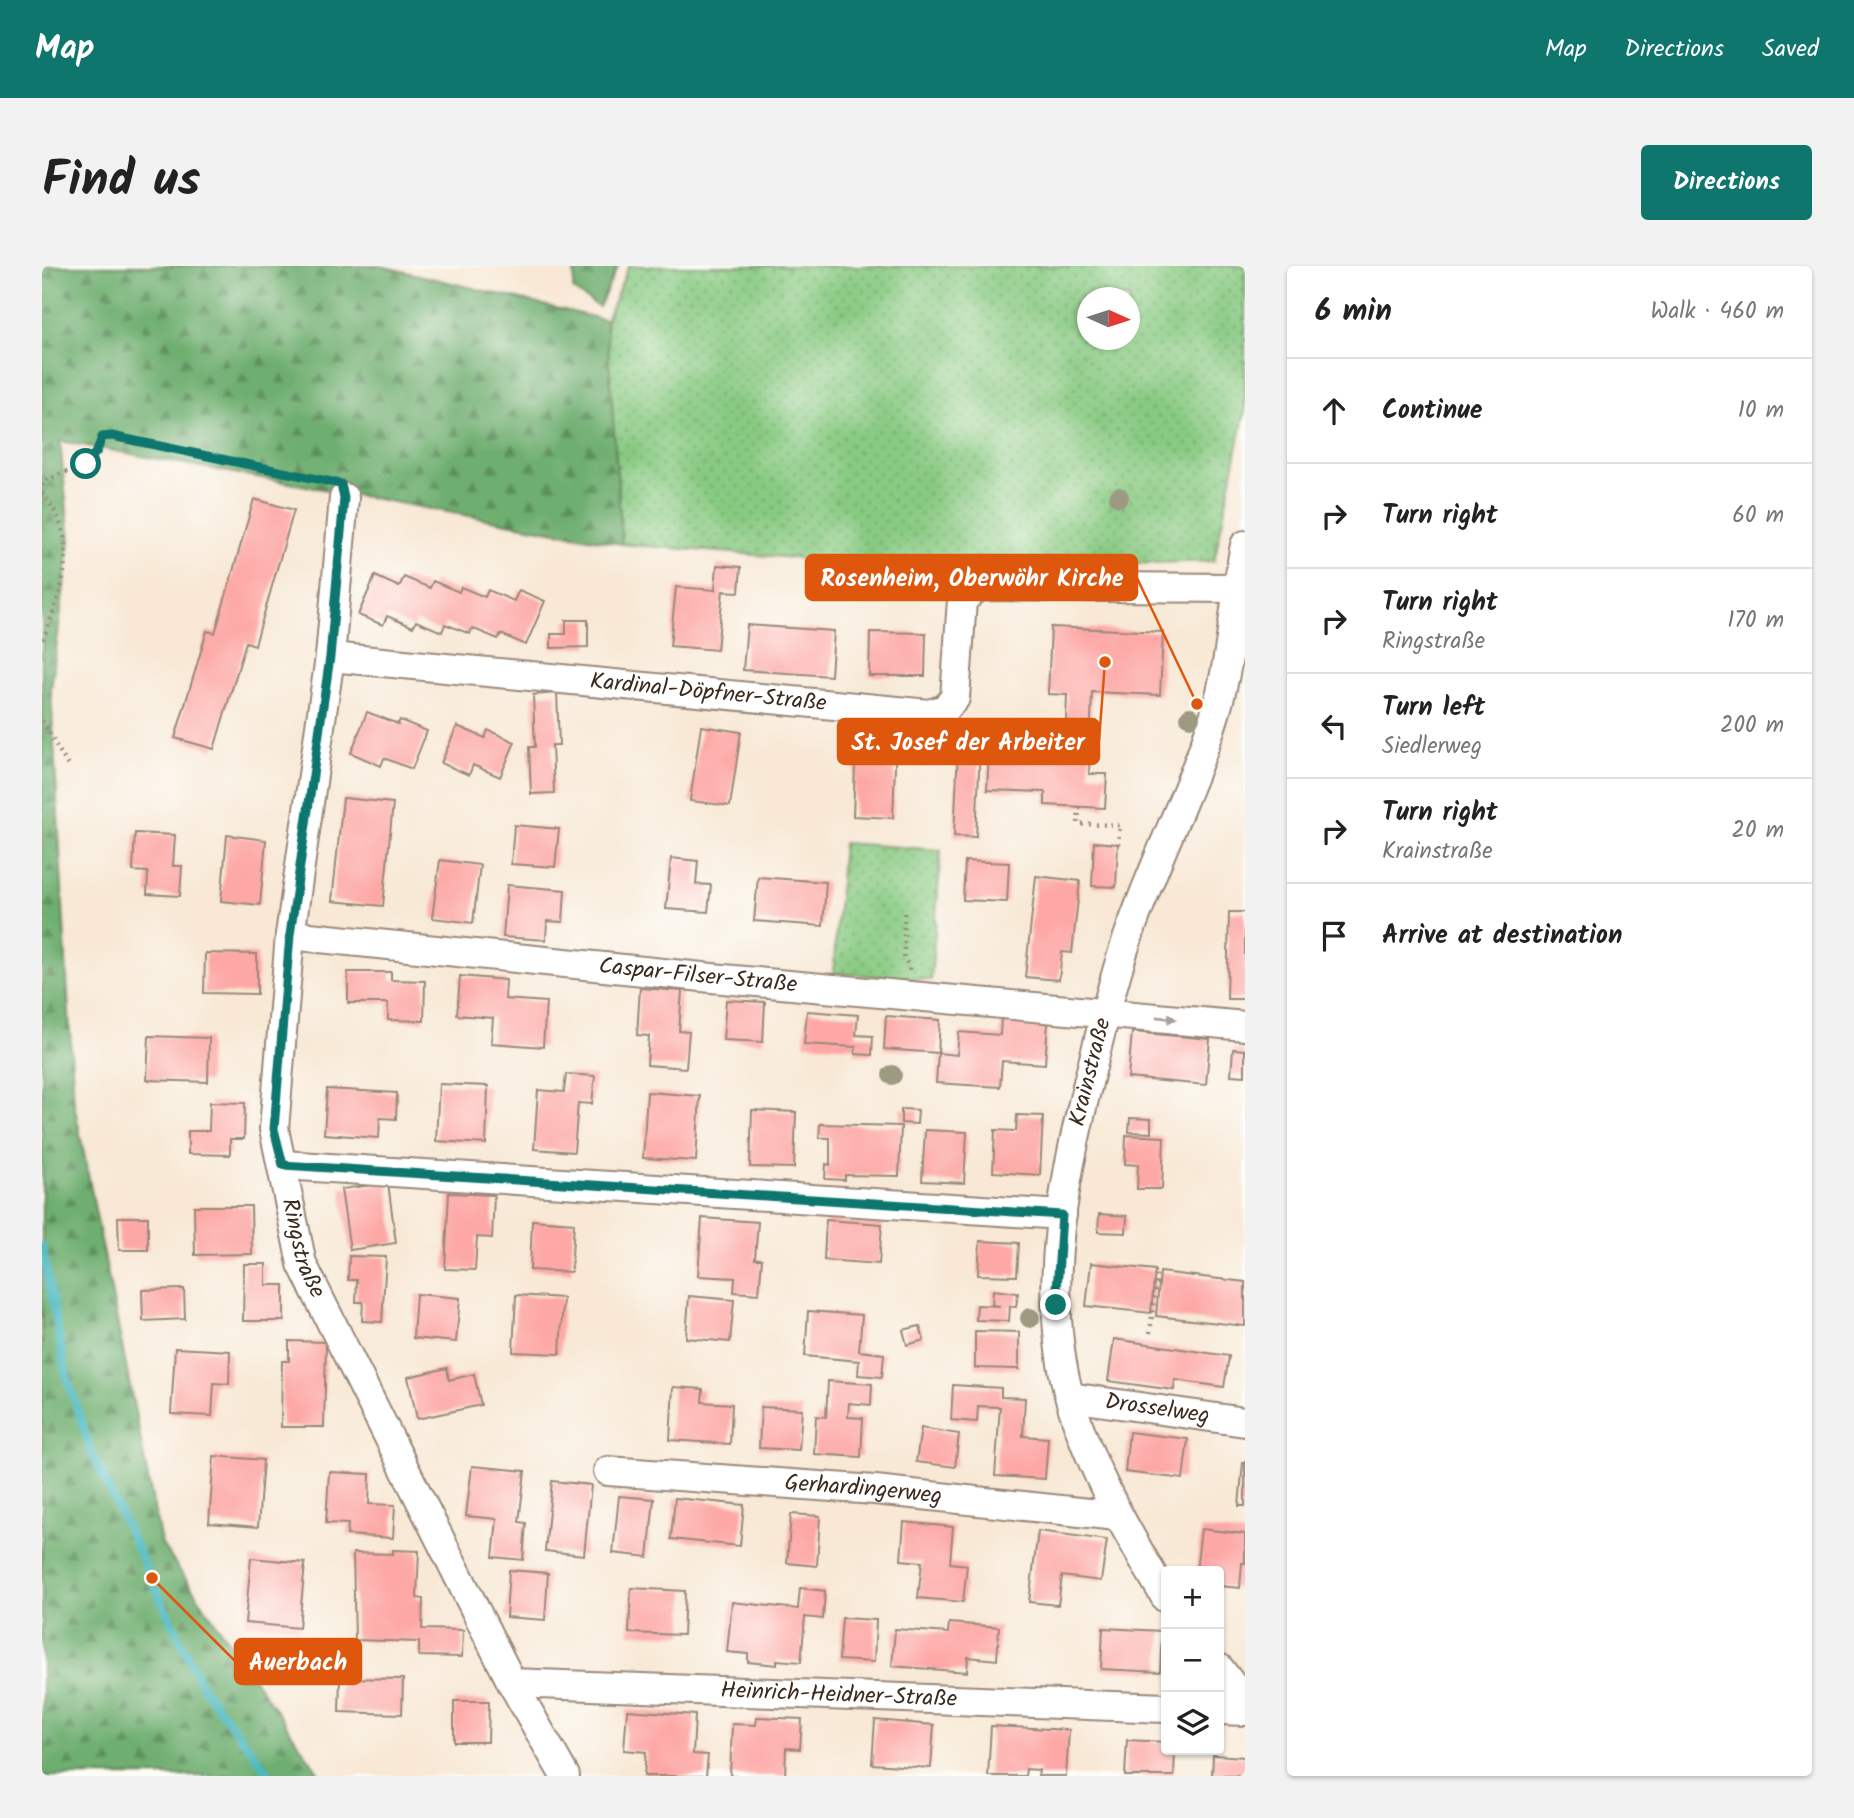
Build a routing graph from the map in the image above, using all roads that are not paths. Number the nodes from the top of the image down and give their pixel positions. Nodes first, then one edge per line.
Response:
1 (344, 498) road end
2 (1245, 545) edge
3 (1236, 588) junction
4 (330, 657) junction
5 (290, 935) junction
6 (1106, 1011) junction
7 (1235, 1025) edge
8 (283, 1165) junction
9 (1062, 1215) junction
10 (1070, 1397) junction
11 (1245, 1422) edge
12 (608, 1471) dead end
13 (1117, 1516) junction
14 (1161, 1590) edge
15 (1224, 1675) edge
16 (512, 1684) junction
17 (1245, 1702) edge
18 (1161, 1708) edge
19 (1224, 1710) edge
20 (1245, 1711) edge
21 (565, 1776) edge

1 - 4 street, Ringstraße
2 - 3 street, Krainstraße
3 - 4 street, Kardinal-Döpfner-Straße
3 - 6 street, Krainstraße
4 - 5 street, Ringstraße
5 - 6 street, Caspar-Filser-Straße
5 - 8 street, Ringstraße
6 -> 7 street, Caspar-Filser-Straße
6 - 9 street, Krainstraße
8 - 9 street
8 - 16 street, Ringstraße
9 - 10 street, Krainstraße
10 - 11 street, Drosselweg
10 - 13 street, Krainstraße
12 - 13 street, Gerhardingerweg
13 - 14 street, Krainstraße
15 - 17 street
16 - 18 street, Heinrich-Heidner-Straße
16 - 21 street, Ringstraße
19 - 20 street

